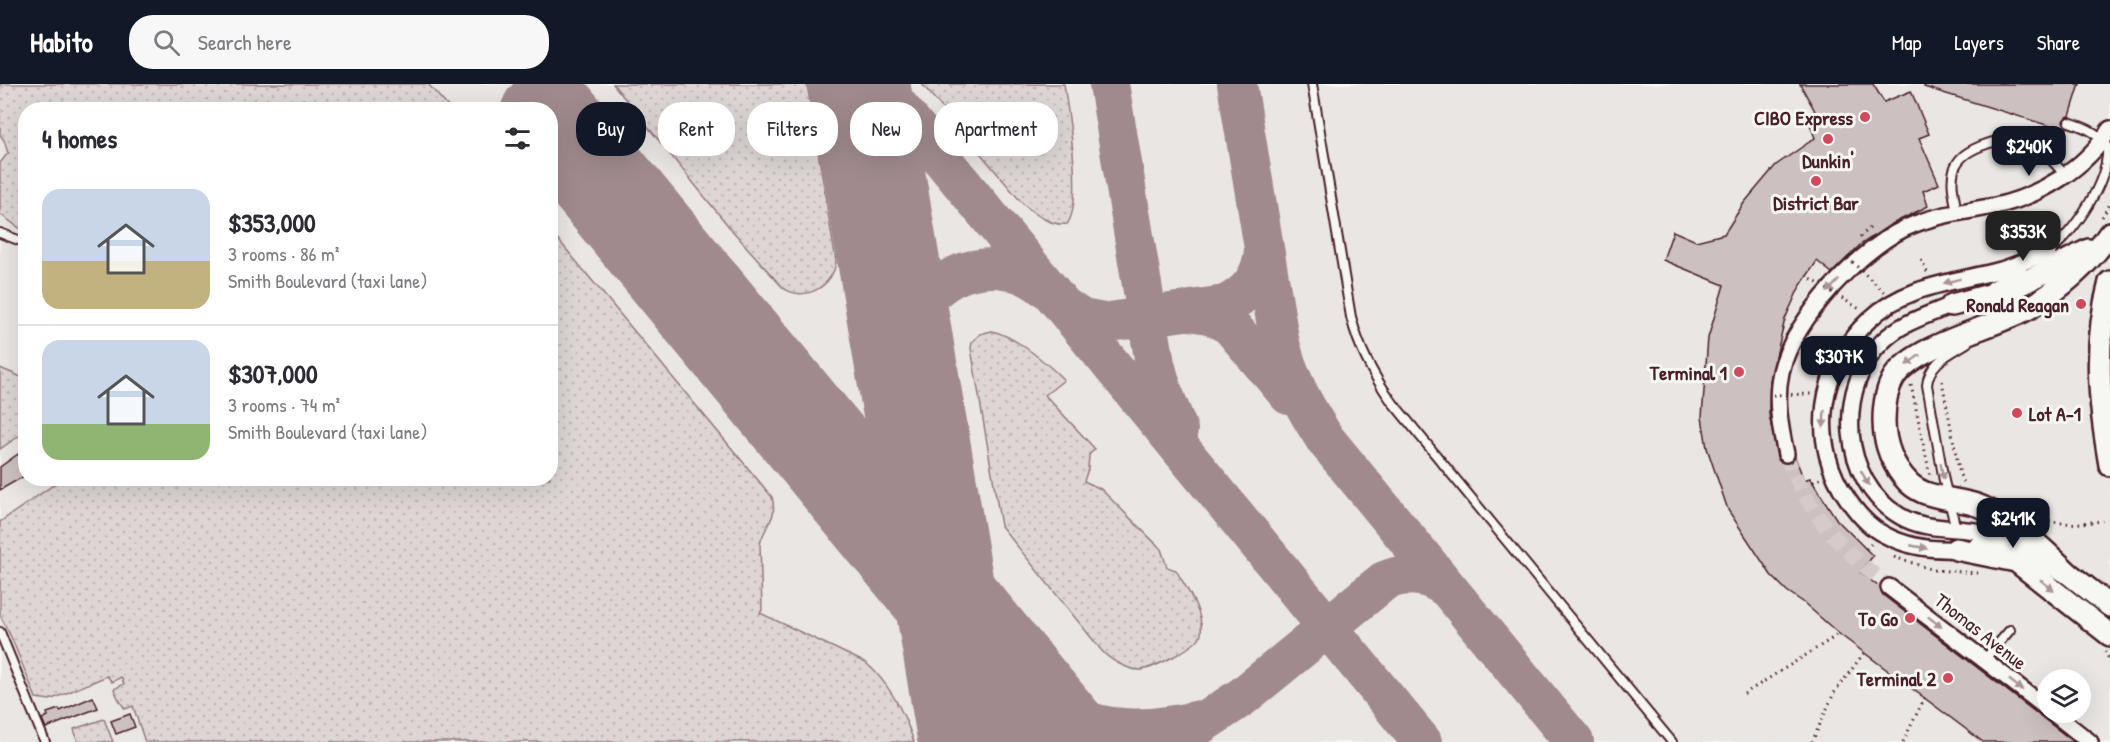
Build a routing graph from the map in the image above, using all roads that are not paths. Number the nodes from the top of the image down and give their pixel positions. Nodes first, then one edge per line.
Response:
1 (1312, 84) edge
2 (2069, 122) dead end
3 (2106, 135) edge
4 (2065, 175) junction
5 (1957, 213) junction
6 (0, 233) edge
7 (2107, 238) edge
8 (18, 240) edge
9 (2048, 252) junction
10 (2110, 282) edge
11 (1952, 305) junction
12 (2004, 319) junction
13 (2098, 365) junction
14 (2110, 409) edge
15 (1786, 454) tunnel mouth
16 (2110, 465) edge
17 (1957, 493) junction
18 (1956, 539) junction
19 (2068, 573) junction
20 (1889, 587) tunnel mouth
21 (2110, 606) edge
22 (2010, 630) dead end
23 (0, 632) edge
24 (2110, 634) edge
25 (1984, 660) junction
26 (2037, 701) edge
27 (2066, 723) edge
28 (45, 742) edge
29 (1672, 742) edge
30 (2090, 742) edge

1 - 29 lane
2 - 3 lane
3 - 4 street
3 - 9 lane
4 - 5 street
4 - 5 lane
5 -> 15 street
6 - 8 lane
7 - 11 main road
7 - 12 main road
9 - 11 lane
9 -> 18 street
10 - 13 main road
11 -> 18 street
12 -> 17 lane
12 -> 17 main road
13 - 14 main road
13 - 16 main road
17 - 18 lane
17 - 19 main road
18 - 19 main road
18 -> 24 main road
19 - 21 main road
20 -> 25 street, Thomas Avenue
22 - 25 lane
23 - 28 lane
25 -> 26 street, Thomas Avenue
27 - 30 street

